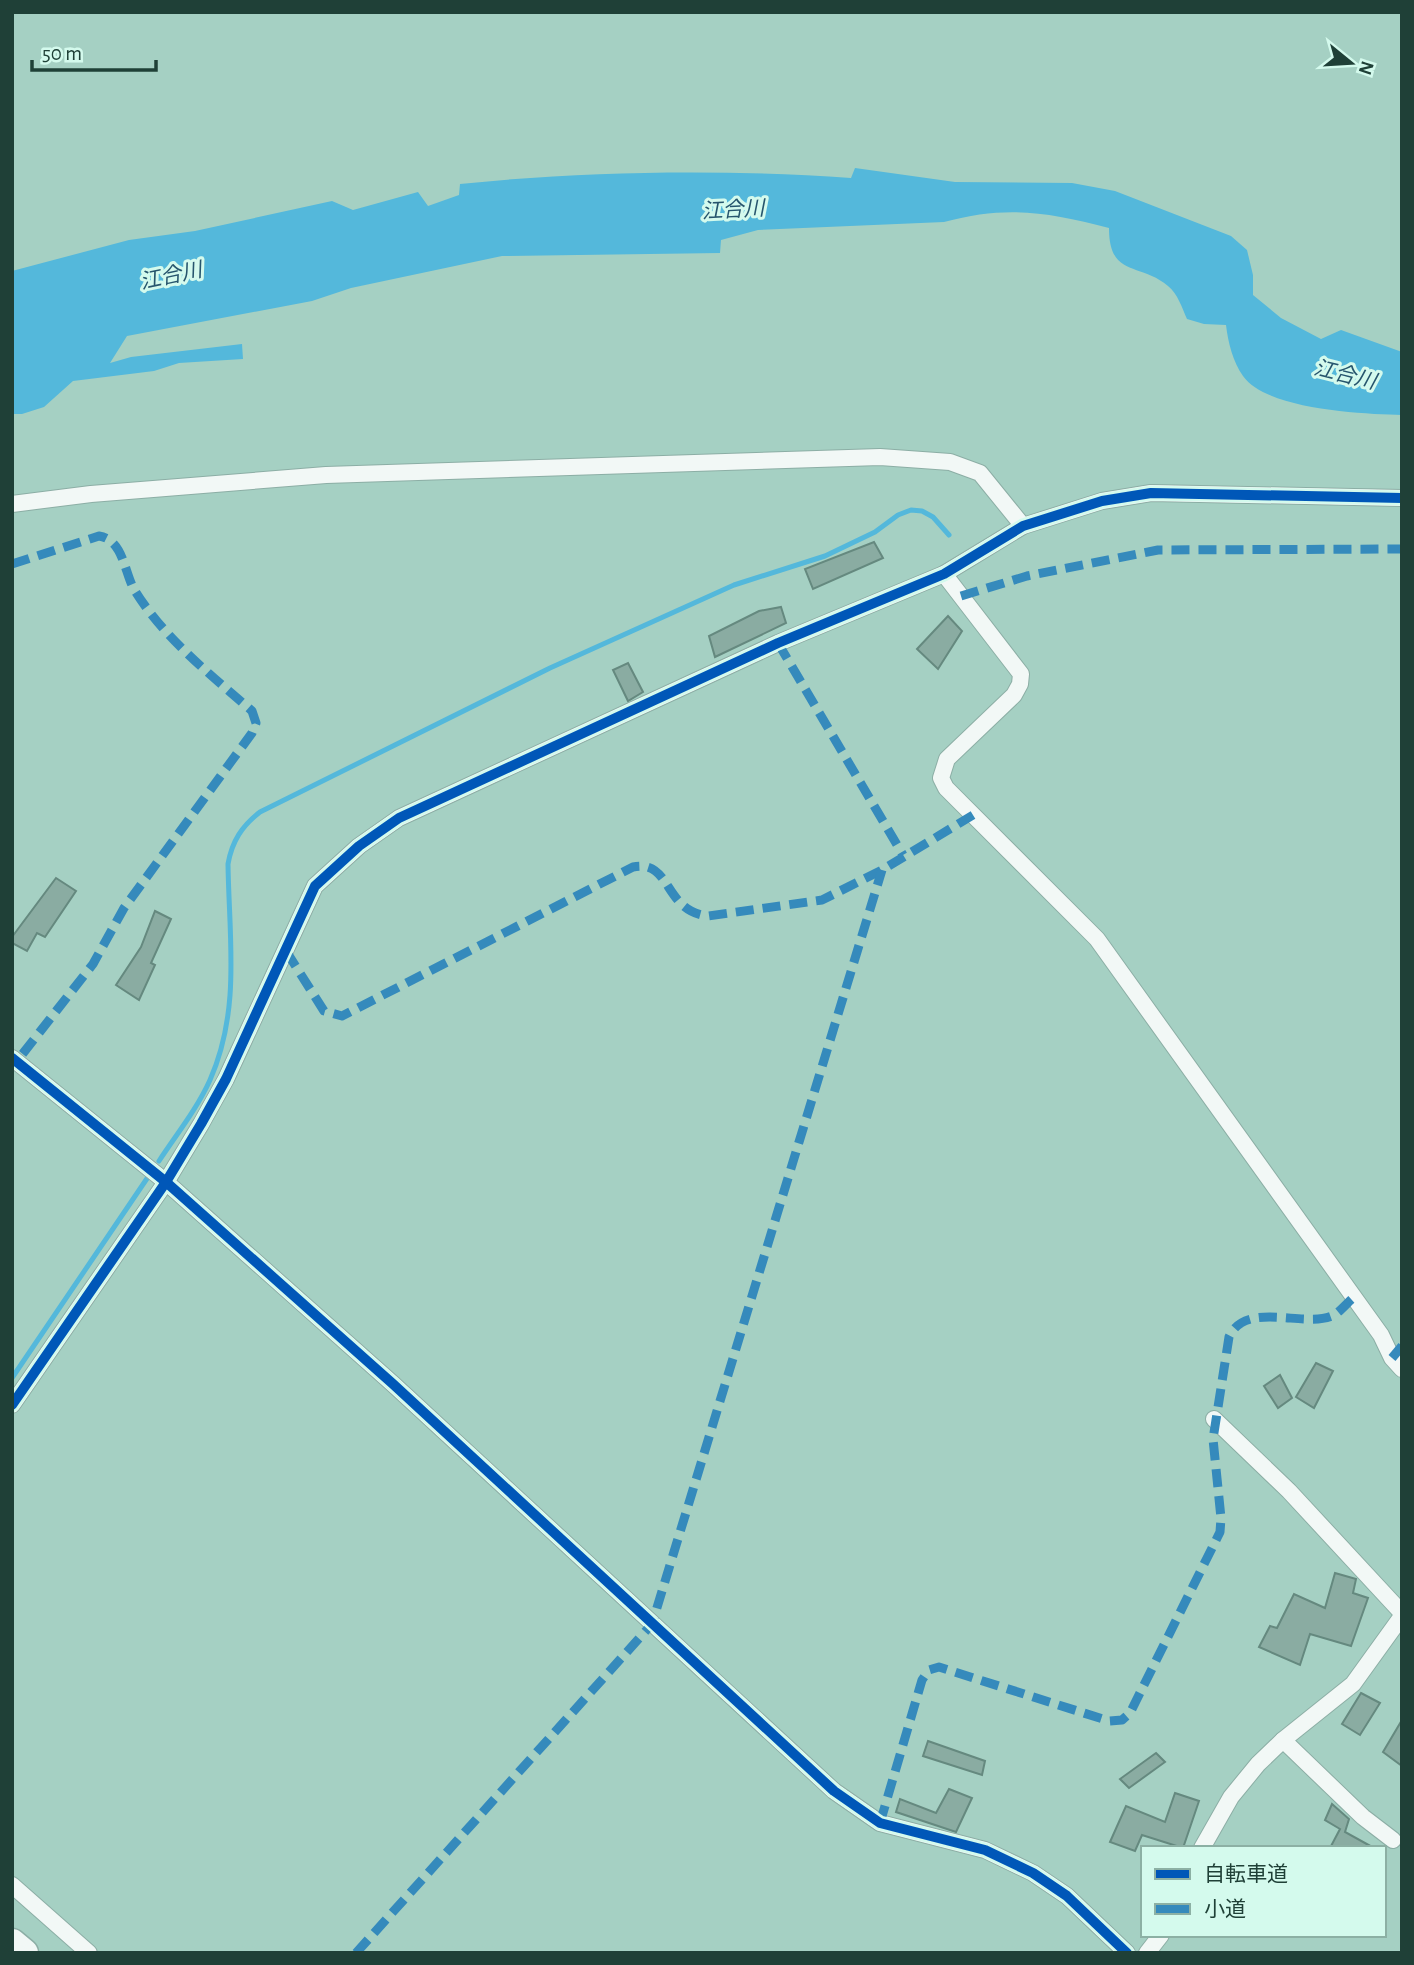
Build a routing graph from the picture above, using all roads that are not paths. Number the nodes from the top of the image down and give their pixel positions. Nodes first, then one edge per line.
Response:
1 (1402, 498) edge
2 (12, 505) edge
3 (1023, 526) junction
4 (944, 574) junction
5 (12, 1058) edge
6 (166, 1182) junction
7 (1402, 1369) edge
8 (12, 1405) edge
9 (1214, 1419) dead end
10 (1402, 1615) edge
11 (1283, 1740) junction
12 (1393, 1840) dead end
13 (1203, 1846) edge
14 (12, 1885) edge
15 (1159, 1937) edge
16 (12, 1943) edge
17 (24, 1953) edge
18 (89, 1953) edge
19 (1127, 1953) edge
20 (1147, 1953) edge

1 - 3 street
2 - 3 street
3 - 4 street
4 - 6 street
4 - 7 street
5 - 6 street
6 - 8 street
6 - 19 street
9 - 10 street
10 - 11 street
11 - 12 street
11 - 13 street
14 - 18 street
15 - 20 street
16 - 17 highway

